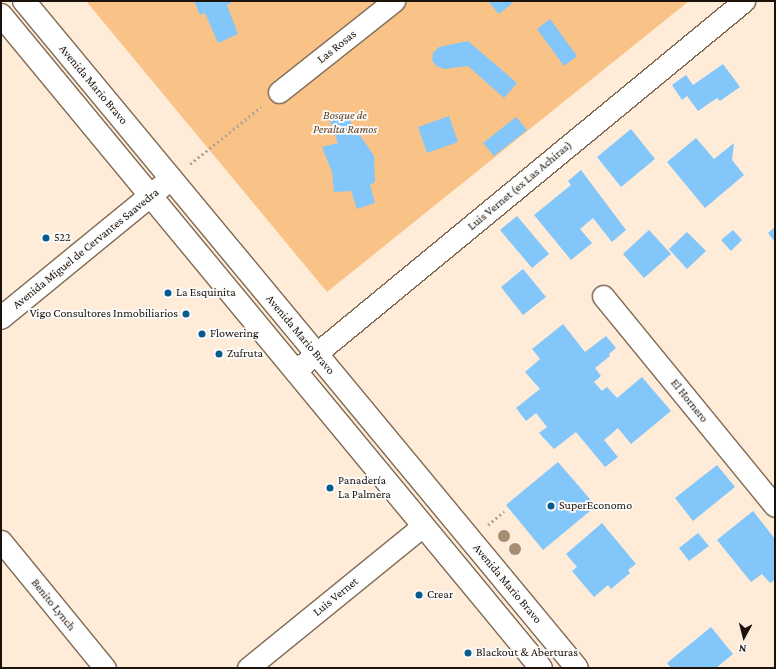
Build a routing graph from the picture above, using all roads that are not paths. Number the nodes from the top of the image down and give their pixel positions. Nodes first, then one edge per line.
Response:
1 (24, 1) edge
2 (394, 1) edge
3 (744, 1) edge
4 (1, 15) edge
5 (280, 92) road end
6 (171, 179) junction
7 (151, 196) junction
8 (603, 296) dead end
9 (1, 318) edge
10 (316, 354) junction
11 (296, 371) junction
12 (775, 506) edge
13 (423, 526) junction
14 (1, 541) edge
15 (105, 668) edge
16 (248, 668) edge
17 (541, 668) edge
18 (577, 668) edge

1 - 6 main road, Avenida Mario Bravo
2 - 5 street, Las Rosas
3 - 10 street, Luis Vernet (ex Las Achiras)
4 - 7 main road
6 - 7 main road, Avenida Miguel de Cervantes Saavedra
6 - 10 main road, Avenida Mario Bravo
7 - 9 main road, Avenida Miguel de Cervantes Saavedra
7 - 11 main road
8 - 12 street, El Hornero
10 - 11 street, Luis Vernet (ex Las Achiras)
10 - 18 main road, Avenida Mario Bravo
11 - 13 main road
13 - 16 street, Luis Vernet
13 - 17 main road
14 - 15 street, Benito Lynch

